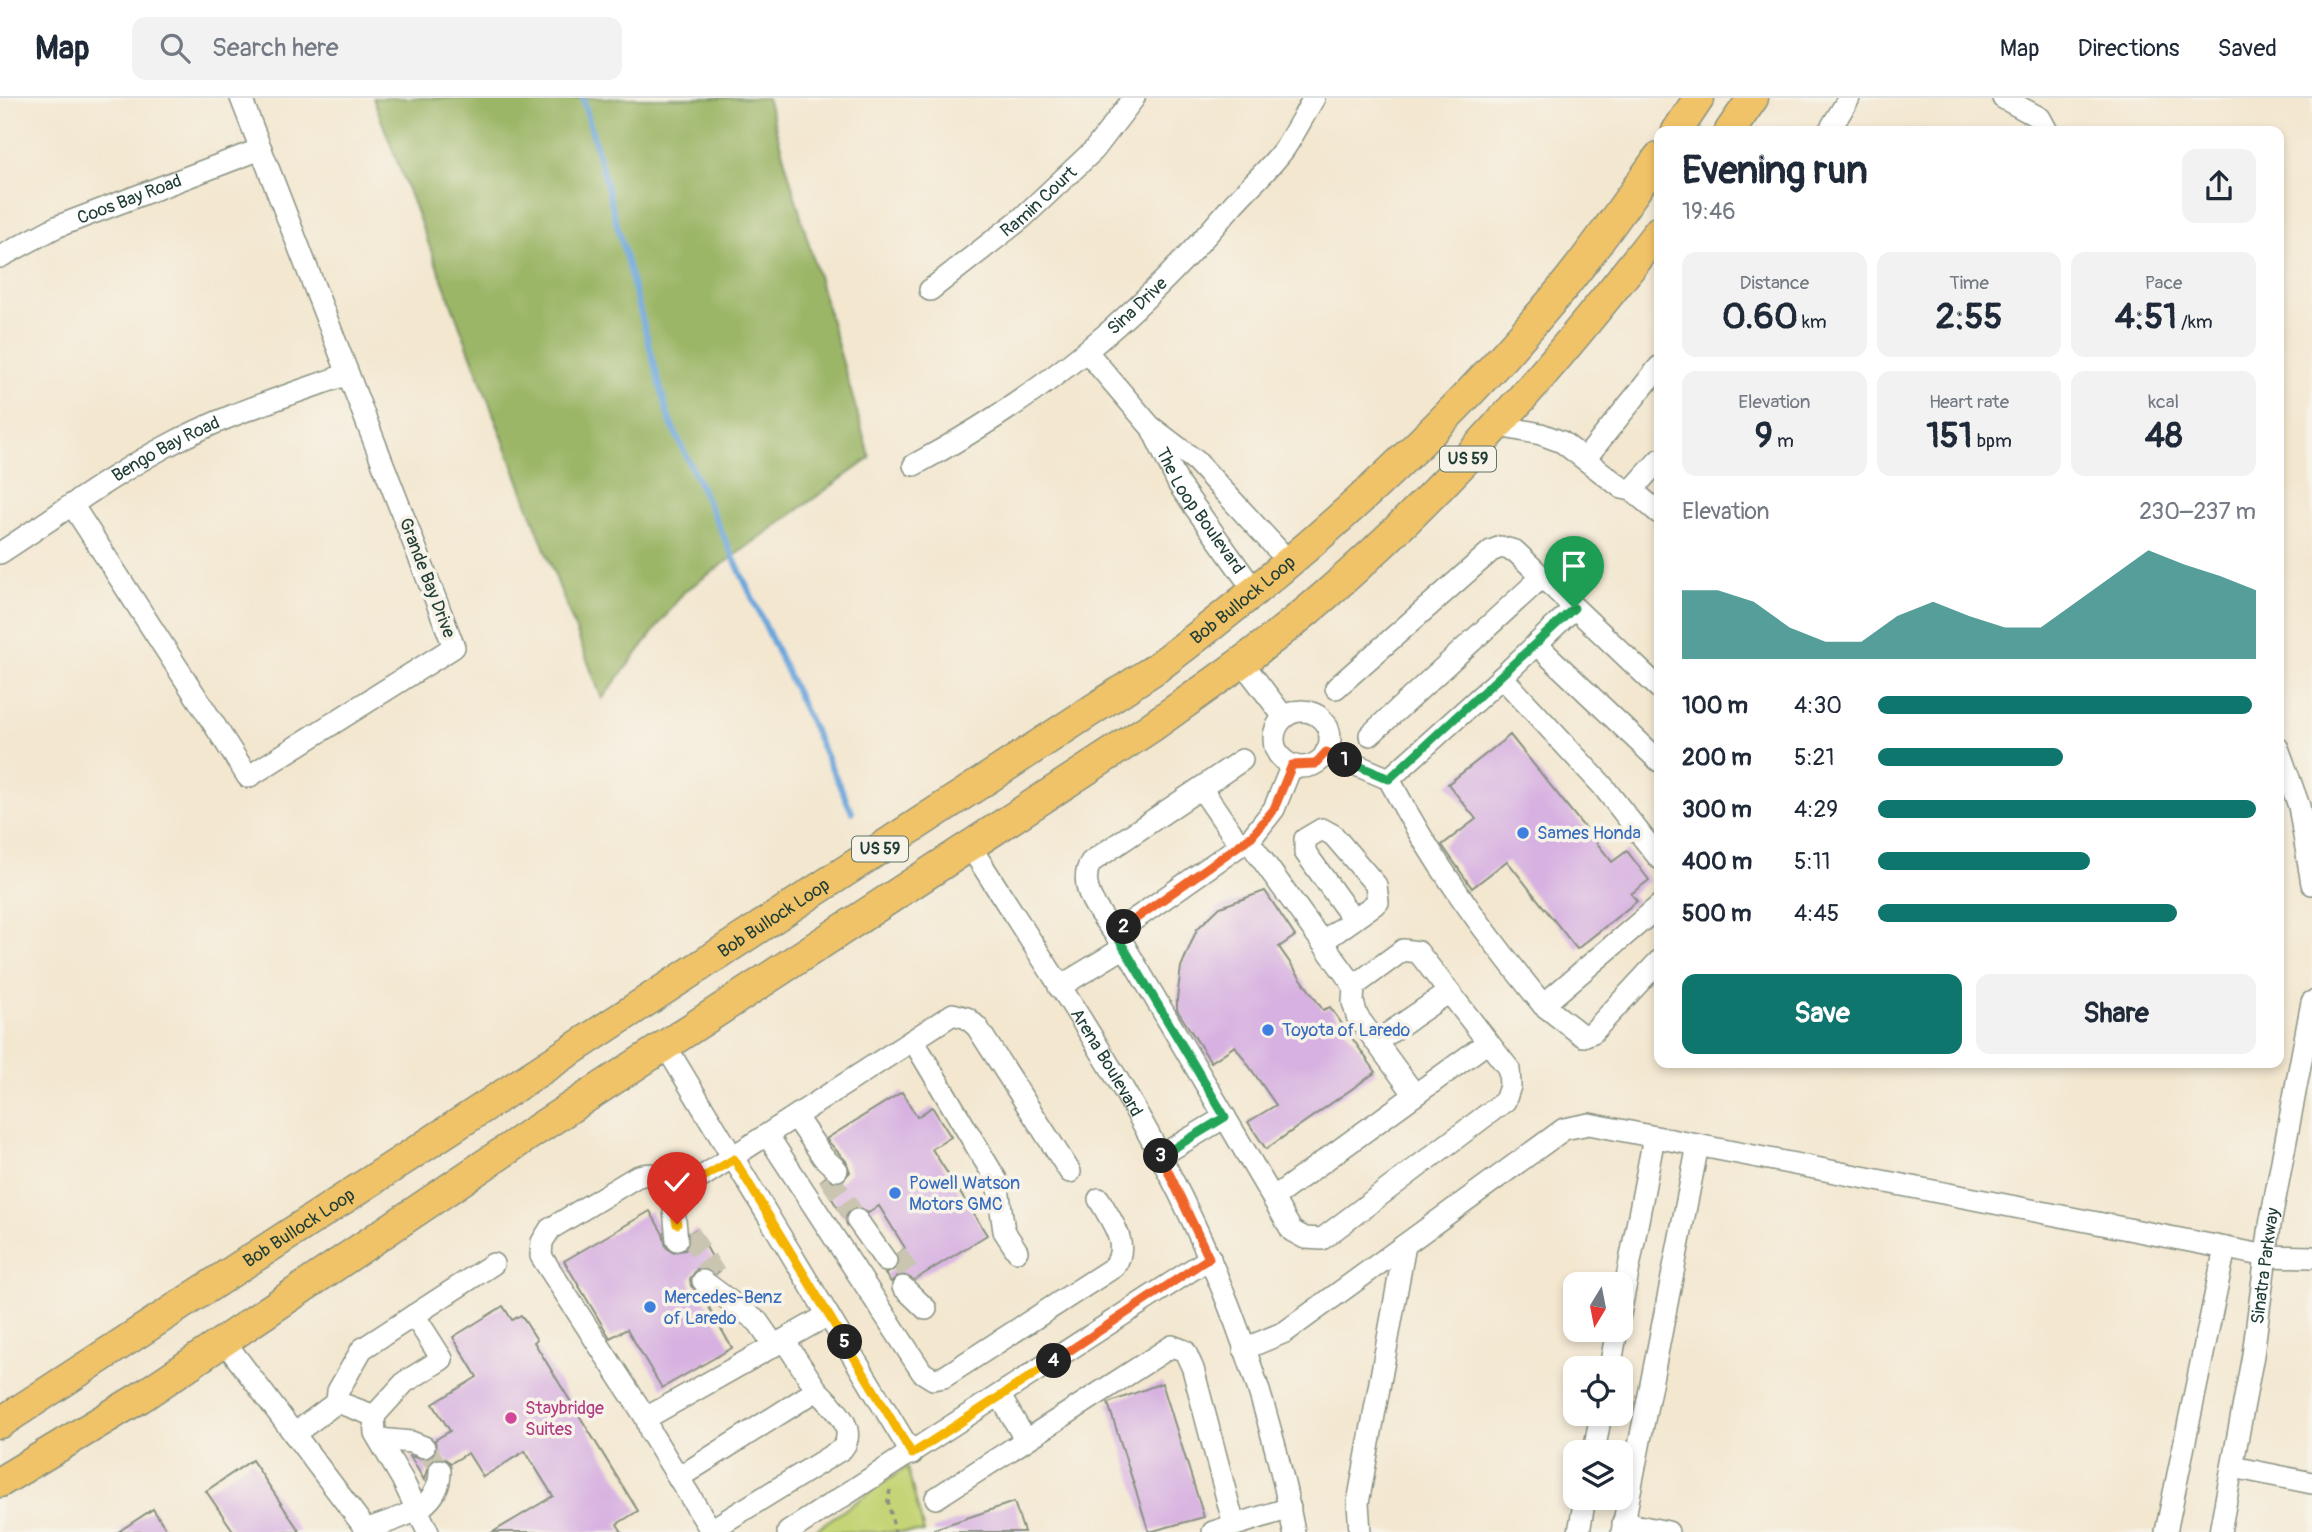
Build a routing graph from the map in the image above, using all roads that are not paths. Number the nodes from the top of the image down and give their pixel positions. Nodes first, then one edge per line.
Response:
1 (241, 98) edge
2 (1134, 98) edge
3 (1314, 98) edge
4 (1699, 98) edge
5 (1753, 98) edge
6 (1849, 98) edge
7 (2003, 98) edge
8 (1681, 126) edge
9 (1733, 126) edge
10 (1832, 126) edge
11 (2044, 126) edge
12 (261, 149) junction
13 (1654, 165) edge
14 (1654, 237) edge
15 (0, 257) edge
16 (930, 290) dead end
17 (1087, 352) junction
18 (1654, 373) edge
19 (348, 374) junction
20 (1150, 426) junction
21 (1499, 426) junction
22 (1585, 459) junction
23 (914, 465) dead end
24 (1654, 466) edge
25 (1632, 490) junction
26 (73, 506) junction
27 (1654, 509) edge
28 (0, 553) edge
29 (1290, 563) junction
30 (1542, 577) junction
31 (1256, 593) junction
32 (1574, 608) junction
33 (1536, 644) junction
34 (1242, 662) junction
35 (1502, 677) junction
36 (1654, 683) edge
37 (1336, 688) dead end
38 (1284, 717) junction
39 (1370, 735) dead end
40 (1326, 752) junction
41 (1654, 756) edge
42 (1242, 760) dead end
43 (1292, 765) junction
44 (2284, 765) edge
45 (1389, 779) junction
46 (1201, 788) junction
47 (1244, 842) junction
48 (970, 846) junction
49 (1654, 852) edge
50 (2311, 873) edge
51 (1654, 910) edge
52 (1353, 919) dead end
53 (1120, 940) junction
54 (1322, 942) junction
55 (1654, 966) edge
56 (1354, 986) junction
57 (1059, 987) junction
58 (1449, 992) junction
59 (2312, 1002) edge
60 (1543, 1005) junction
61 (913, 1040) junction
62 (1376, 1042) junction
63 (1488, 1042) junction
64 (665, 1045) junction
65 (1415, 1095) junction
66 (796, 1117) junction
67 (1225, 1117) junction
68 (768, 1136) junction
69 (1654, 1137) junction
70 (1698, 1145) junction
71 (1160, 1156) junction
72 (734, 1159) junction
73 (829, 1168) tunnel mouth
74 (1070, 1172) dead end
75 (680, 1191) junction
76 (1273, 1198) junction
77 (1099, 1199) dead end
78 (862, 1217) tunnel mouth
79 (681, 1233) tunnel mouth
80 (1405, 1245) junction
81 (2225, 1248) junction
82 (1017, 1251) dead end
83 (2267, 1256) junction
84 (2312, 1257) edge
85 (891, 1258) tunnel mouth
86 (1209, 1258) junction
87 (493, 1264) dead end
88 (1628, 1272) edge
89 (909, 1283) tunnel mouth
90 (716, 1286) tunnel mouth
91 (923, 1305) dead end
92 (414, 1315) junction
93 (828, 1315) junction
94 (224, 1341) junction
95 (779, 1343) junction
96 (1244, 1349) junction
97 (817, 1390) junction
98 (1000, 1396) junction
99 (337, 1402) junction
100 (375, 1416) junction
101 (646, 1418) junction
102 (0, 1423) edge
103 (295, 1434) junction
104 (379, 1439) junction
105 (1025, 1439) junction
106 (1633, 1441) edge
107 (424, 1447) tunnel mouth
108 (903, 1459) junction
109 (2233, 1467) junction
110 (440, 1470) dead end
111 (678, 1478) junction
112 (0, 1482) edge
113 (2312, 1483) edge
114 (936, 1498) dead end
115 (1290, 1508) junction
116 (419, 1510) junction
117 (1583, 1510) edge
118 (1624, 1510) edge
119 (1234, 1525) junction
120 (1622, 1528) edge
121 (367, 1531) edge
122 (712, 1531) edge
123 (428, 1532) edge
124 (788, 1532) edge
125 (1213, 1532) edge
126 (1294, 1532) edge
127 (1360, 1532) edge
128 (1579, 1532) edge
129 (1668, 1532) edge
130 (2166, 1532) edge
131 (2220, 1532) edge

1 - 12 street, Grande Bay Drive
2 - 16 street, Ramin Court
3 - 17 street, Sina Drive
4 - 8 highway
5 - 9 highway
6 - 10 street
7 - 11 street
12 - 15 street, Coos Bay Road
12 - 19 street, Grande Bay Drive
13 - 29 highway, Bob Bullock Loop / US 59
14 - 21 highway, US 59
17 - 20 street, The Loop Boulevard
17 - 23 street, Sina Drive
18 - 22 street
19 - 26 street, Bengo Bay Road
19 - 26 street, Grande Bay Drive
20 - 29 street, The Loop Boulevard
20 - 31 street, The Loop Boulevard
21 - 22 street
21 - 34 highway, US 59
22 - 25 street
24 - 25 street
25 - 27 street
26 - 28 street, Bengo Bay Road
29 - 31 highway, Bob Bullock Loop / US 59
30 - 32 street
30 - 37 street
30 - 39 street
31 - 102 highway, Bob Bullock Loop / US 59
32 - 33 street
32 - 36 street
33 - 35 street
33 - 41 street
34 - 38 street
34 - 48 highway, US 59
35 - 45 street
35 - 49 street
38 - 40 street
38 - 43 street
40 - 43 street
40 - 45 street
42 - 46 street
43 - 47 street
44 - 50 street
45 - 60 street
46 - 47 street
46 - 53 street
47 - 53 street
47 - 54 street
48 - 57 street, Arena Boulevard
48 - 64 highway, US 59
51 - 60 street
52 - 54 street
53 - 57 street
53 - 67 street
54 - 56 street
55 - 60 street
56 - 58 street
56 - 62 street
57 - 71 street, Arena Boulevard
58 - 62 street
58 - 63 street
59 - 83 street, Sinatra Parkway
61 - 66 street
61 - 74 street
61 - 82 street
62 - 65 street
63 - 65 street
63 - 76 street
64 - 72 street
64 - 94 highway, US 59
65 - 76 street
66 - 68 street
66 - 73 street
67 - 71 street
67 - 76 street
68 - 72 street
68 - 77 street
69 - 70 street
69 - 80 street
69 - 88 street
70 - 81 street
70 - 106 street
71 - 86 street, Arena Boulevard
72 - 75 street
72 - 93 street
75 - 79 street
75 - 101 street
78 - 85 street
80 - 96 street
80 - 127 street
81 - 83 street
81 - 130 street
83 - 84 street
83 - 109 street, Sinatra Parkway
86 - 96 street, Arena Boulevard
86 - 98 street
87 - 92 street
89 - 91 street
90 - 95 street
92 - 99 street
92 - 100 street
93 - 95 street
93 - 108 street
94 - 103 street
94 - 112 highway, US 59
95 - 97 street
95 - 101 street
96 - 115 street, Arena Boulevard
97 - 111 street
97 - 122 street
98 - 105 street
98 - 108 street
99 - 100 street
99 - 103 street
100 - 104 street
101 - 111 street
103 - 121 street
104 - 107 street
104 - 116 street
105 - 114 street
105 - 119 street
108 - 124 street
109 - 113 street
109 - 131 street, Sinatra Parkway
110 - 116 street
111 - 122 street
115 - 119 street
115 - 126 street, Arena Boulevard
116 - 121 street
116 - 123 street
117 - 128 street
118 - 120 street
119 - 125 street
120 - 129 street

